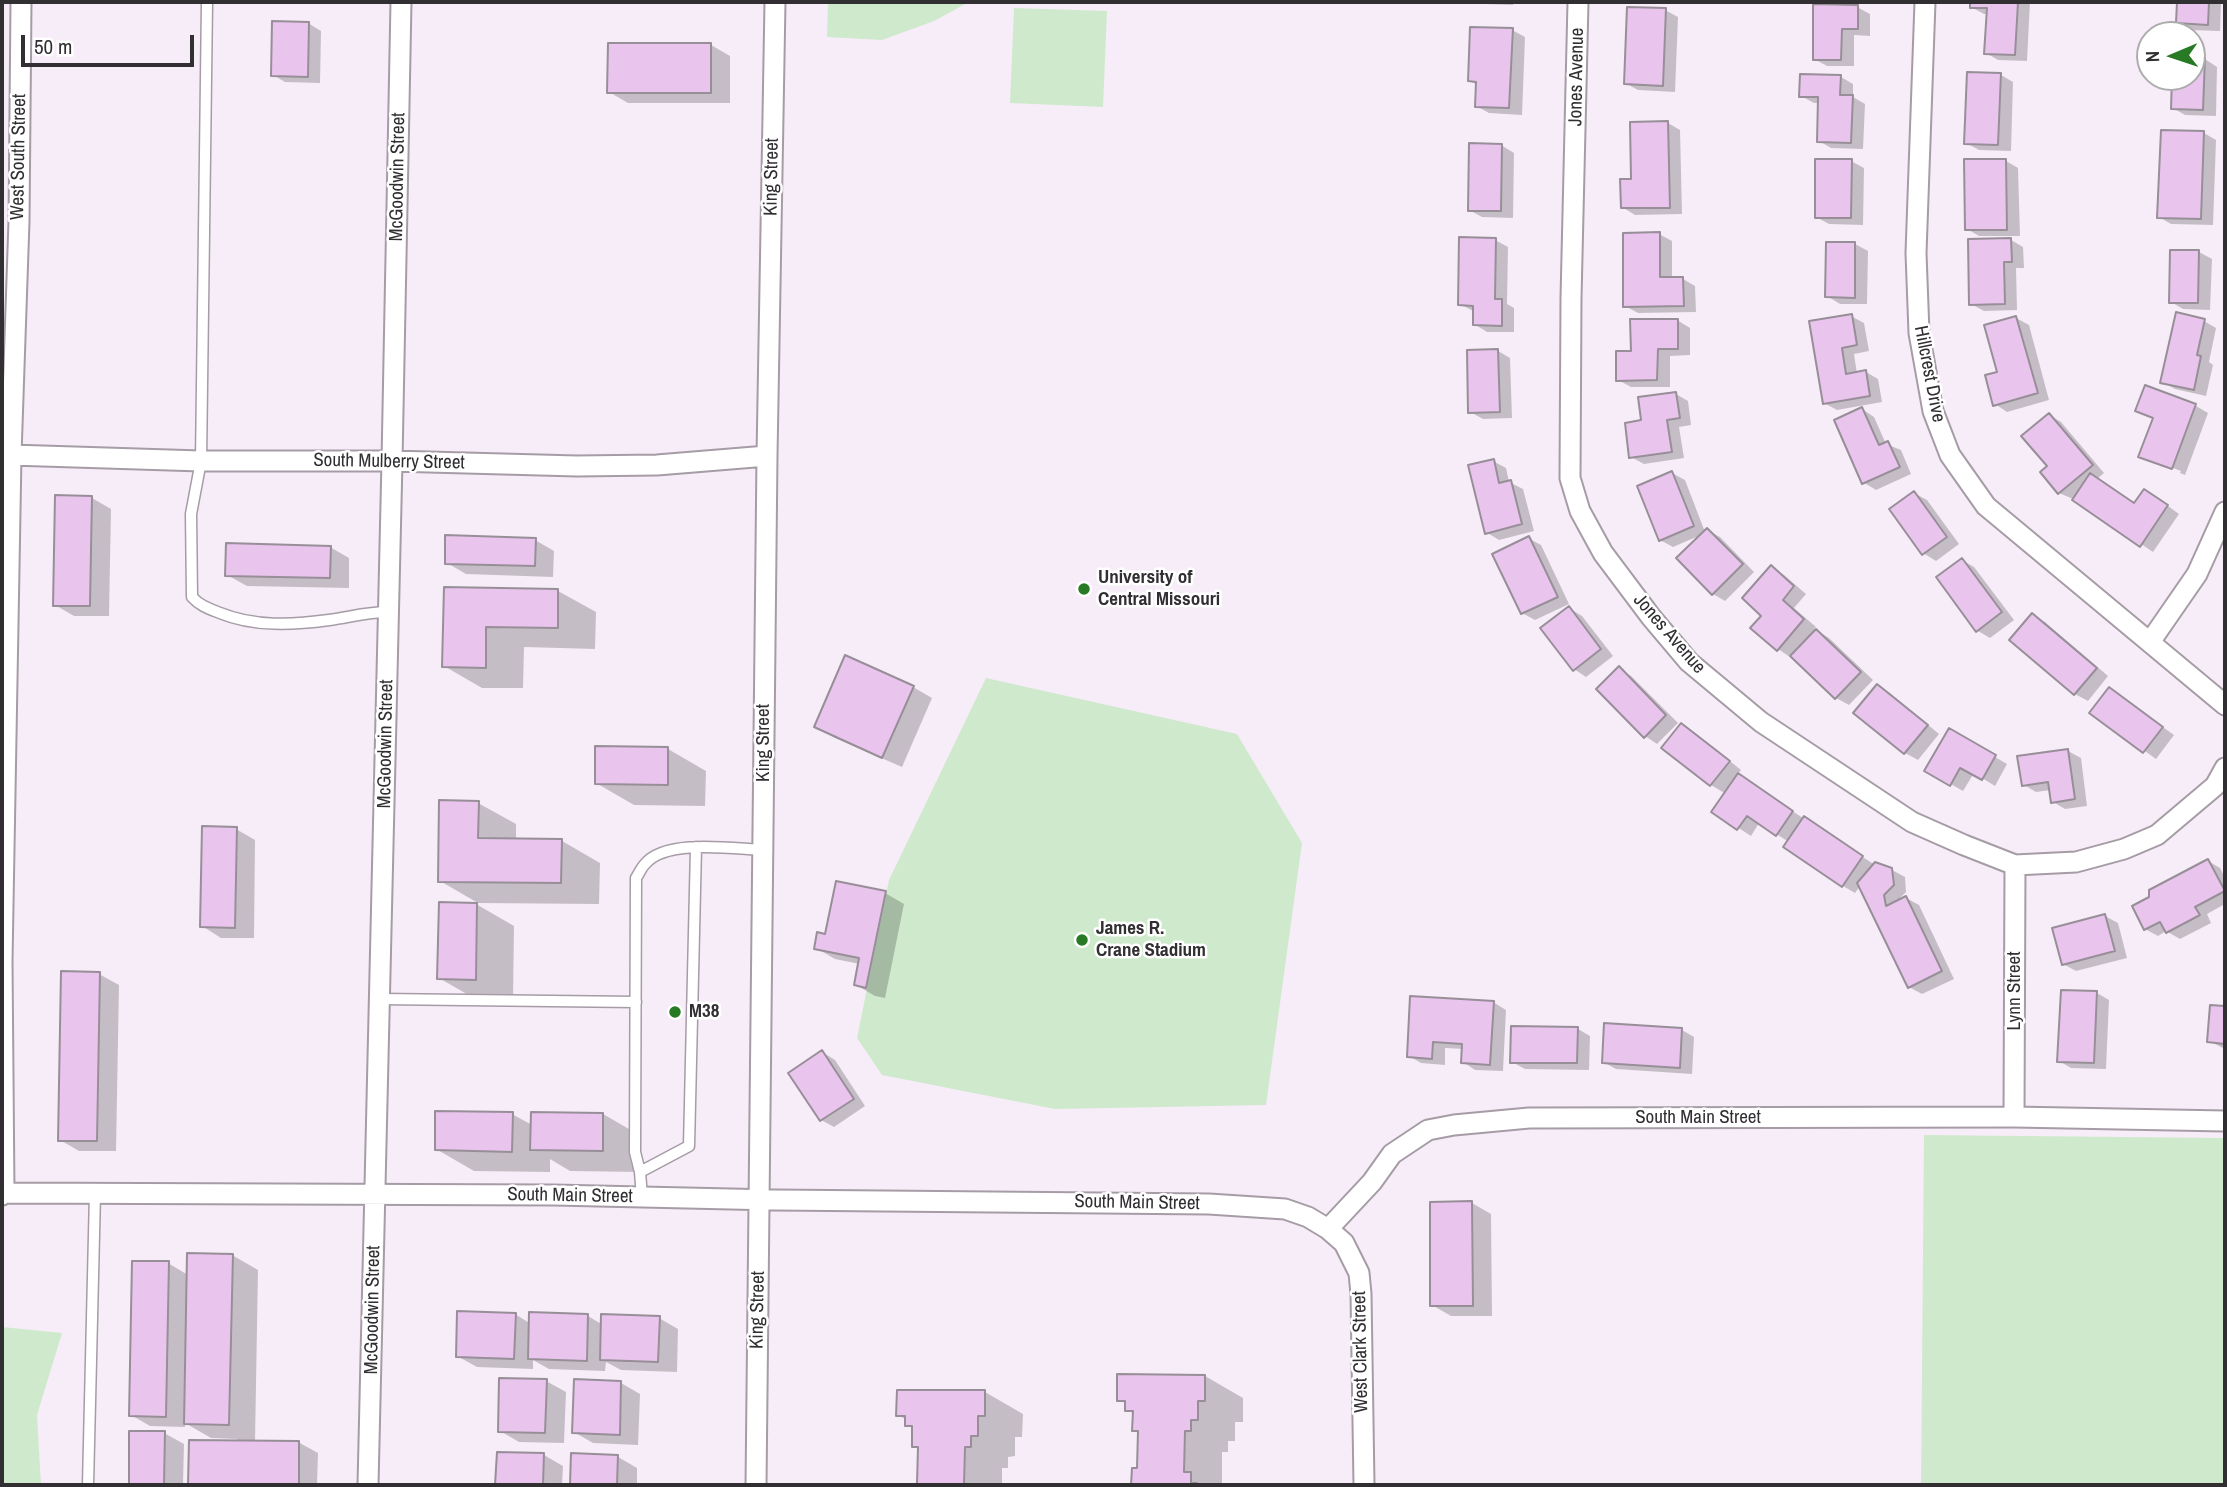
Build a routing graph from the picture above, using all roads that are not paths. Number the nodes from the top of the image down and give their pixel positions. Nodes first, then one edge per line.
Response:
1 (21, 2) edge
2 (207, 2) edge
3 (401, 2) edge
4 (775, 2) edge
5 (1578, 2) edge
6 (1926, 2) edge
7 (8, 374) edge
8 (11, 455) junction
9 (767, 456) junction
10 (201, 461) junction
11 (392, 461) junction
12 (2225, 512) edge
13 (389, 612) junction
14 (2150, 642) junction
15 (2225, 705) edge
16 (2225, 768) edge
17 (696, 848) junction
18 (764, 850) junction
19 (2015, 865) junction
20 (380, 999) junction
21 (636, 1002) junction
22 (2014, 1117) junction
23 (2225, 1121) edge
24 (640, 1172) junction
25 (95, 1193) junction
26 (3, 1194) edge
27 (376, 1194) junction
28 (642, 1197) junction
29 (759, 1200) junction
30 (1328, 1229) junction
31 (88, 1485) edge
32 (368, 1485) edge
33 (756, 1485) edge
34 (1364, 1485) edge

1 - 7 street, West South Street
2 - 10 lane
3 - 11 street, McGoodwin Street
4 - 9 street, King Street
5 - 19 street, Jones Avenue
6 - 14 street, Hillcrest Drive
7 - 8 street, West South Street
8 - 10 street, South Mulberry Street
8 - 26 street, West South Street
9 - 11 street, South Mulberry Street
9 - 18 street, King Street
10 - 11 street, South Mulberry Street
10 - 13 lane
11 - 13 street, McGoodwin Street
12 - 14 street
13 - 20 street, McGoodwin Street
14 - 15 street, Hillcrest Drive
16 - 19 street, Jones Avenue
17 - 18 lane
17 - 21 lane
17 - 24 lane
18 - 29 street, King Street
19 - 22 street, Lynn Street
20 - 21 lane
20 - 27 street, McGoodwin Street
21 - 24 lane
22 - 23 street, South Main Street
22 - 30 street, South Main Street
24 - 28 lane
25 - 26 street, South Main Street
25 - 27 street, South Main Street
25 - 31 lane
27 - 28 street, South Main Street
27 - 32 street, McGoodwin Street
28 - 29 street, South Main Street
29 - 30 street, South Main Street
29 - 33 street, King Street
30 - 34 street, West Clark Street

